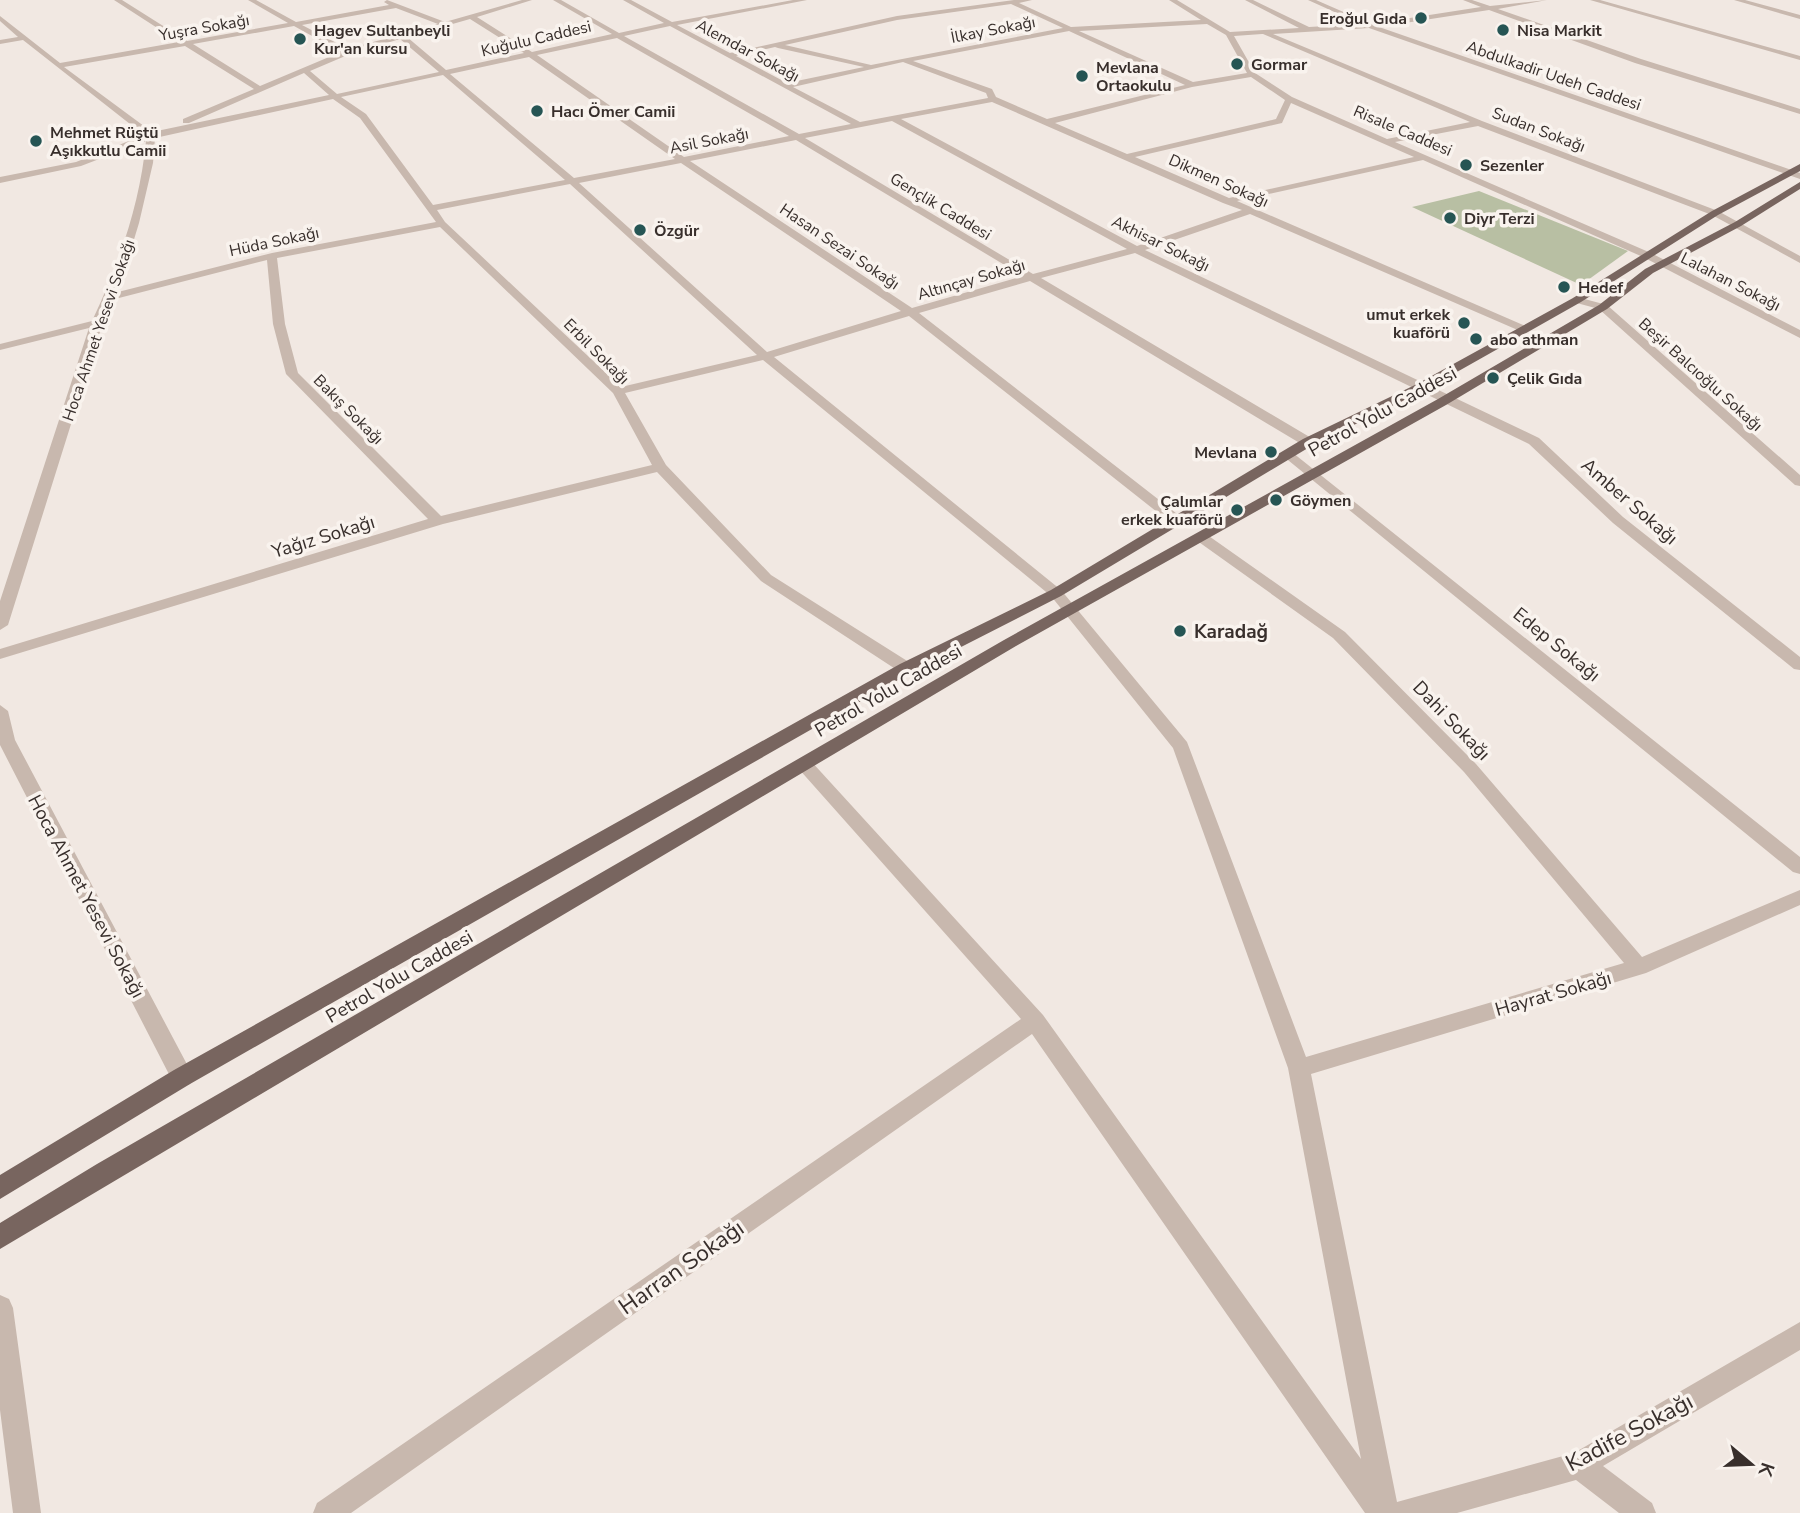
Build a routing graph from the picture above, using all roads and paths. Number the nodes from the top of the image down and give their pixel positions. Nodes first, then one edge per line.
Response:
1 (117, 0) edge
2 (251, 0) edge
3 (384, 0) edge
4 (529, 0) edge
5 (556, 0) edge
6 (626, 0) edge
7 (804, 0) edge
8 (1028, 0) edge
9 (1172, 0) edge
10 (1248, 0) edge
11 (1311, 0) edge
12 (1466, 0) edge
13 (1544, 0) edge
14 (1593, 0) edge
15 (1737, 0) edge
16 (1008, 1) edge
17 (396, 6) junction
18 (1487, 9) junction
19 (472, 17) junction
20 (1800, 17) edge
21 (0, 18) edge
22 (1209, 22) junction
23 (670, 23) junction
24 (298, 24) junction
25 (445, 24) junction
26 (1370, 26) junction
27 (1070, 29) junction
28 (1309, 30) junction
29 (1265, 33) junction
30 (1229, 34) junction
31 (616, 35) junction
32 (401, 36) junction
33 (24, 38) junction
34 (0, 42) edge
35 (185, 44) junction
36 (771, 44) junction
37 (347, 52) junction
38 (529, 53) junction
39 (727, 56) junction
40 (1800, 58) edge
41 (904, 60) junction
42 (58, 66) junction
43 (873, 66) junction
44 (305, 70) junction
45 (446, 73) junction
46 (1252, 74) junction
47 (1192, 85) junction
48 (786, 86) junction
49 (259, 89) junction
50 (334, 96) junction
51 (993, 99) junction
52 (1289, 99) junction
53 (1800, 112) edge
54 (892, 118) junction
55 (1047, 122) junction
56 (1479, 123) junction
57 (856, 124) junction
58 (151, 136) junction
59 (797, 137) junction
60 (1388, 141) junction
61 (1129, 156) junction
62 (1426, 157) junction
63 (681, 159) junction
64 (1797, 175) edge
65 (0, 180) edge
66 (571, 180) junction
67 (1226, 201) junction
68 (430, 209) junction
69 (1250, 211) junction
70 (1716, 213) junction
71 (442, 223) junction
72 (1738, 224) junction
73 (1136, 250) junction
74 (272, 256) junction
75 (1655, 260) junction
76 (1800, 260) edge
77 (1031, 279) junction
78 (113, 296) junction
79 (1577, 300) junction
80 (1603, 307) junction
81 (912, 313) junction
82 (97, 323) junction
83 (1524, 329) junction
84 (1800, 335) edge
85 (0, 347) edge
86 (765, 356) junction
87 (1422, 387) junction
88 (618, 391) junction
89 (1447, 399) junction
90 (1308, 442) junction
91 (1288, 453) junction
92 (660, 467) junction
93 (1313, 474) junction
94 (1800, 482) edge
95 (1176, 520) junction
96 (438, 521) junction
97 (1201, 537) junction
98 (1056, 593) junction
99 (1070, 610) junction
100 (0, 625) edge
101 (0, 654) edge
102 (1800, 665) edge
103 (906, 668) junction
104 (0, 711) edge
105 (3, 741) edge
106 (804, 764) junction
107 (1800, 867) edge
108 (1800, 897) edge
109 (1639, 967) junction
110 (1035, 1021) junction
111 (1299, 1068) junction
112 (182, 1077) junction
113 (0, 1188) edge
114 (0, 1237) edge
115 (0, 1308) edge
116 (1800, 1335) edge
117 (1579, 1465) junction
118 (27, 1513) edge
119 (327, 1513) edge
120 (1384, 1513) edge
121 (1406, 1513) edge
122 (1642, 1513) edge

1 - 35 street
2 - 24 street
3 - 17 street
4 - 19 street
5 - 31 street, Gençlik Caddesi
6 - 23 street, Alemdar Sokağı
7 - 23 street, Kuğulu Caddesi
8 - 16 street
9 - 22 street, Risale Caddesi
10 - 28 street
11 - 26 street, Abdulkadir Udeh Caddesi
12 - 18 street
13 - 18 street
14 - 40 street
15 - 20 street
16 - 27 street
16 - 36 street
17 - 24 street, Yuşra Sokağı
17 - 25 street
18 - 26 street
18 - 53 street
19 - 25 street
19 - 38 street, Hasan Sezai Sokağı
21 - 33 street
22 - 27 street, İlkay Sokağı
22 - 30 street, Risale Caddesi
23 - 31 street, Kuğulu Caddesi
23 - 39 street, Alemdar Sokağı
24 - 35 street, Yuşra Sokağı
24 - 37 street
25 - 32 street
26 - 28 street
26 - 64 street, Abdulkadir Udeh Caddesi
27 - 41 street, İlkay Sokağı
27 - 47 street
28 - 29 street
29 - 30 street
29 - 56 street, Sudan Sokağı
30 - 46 street, Risale Caddesi
31 - 38 street, Kuğulu Caddesi
31 - 59 street, Gençlik Caddesi
32 - 37 street
32 - 45 street
33 - 34 street
33 - 42 street
35 - 42 street, Yuşra Sokağı
35 - 49 street
36 - 39 street
36 - 43 street
37 - 44 street
38 - 45 street, Kuğulu Caddesi
38 - 63 street, Hasan Sezai Sokağı
39 - 48 street, Alemdar Sokağı
41 - 43 street, İlkay Sokağı
41 - 51 street, Dikmen Sokağı
42 - 58 street
43 - 48 street, İlkay Sokağı
44 - 49 street
44 - 50 street, Erbil Sokağı
45 - 50 street, Kuğulu Caddesi
45 - 66 street
46 - 47 street
46 - 52 street, Risale Caddesi
47 - 55 street
48 - 57 street, Alemdar Sokağı
49 - 58 street
50 - 58 street, Kuğulu Caddesi
50 - 68 street, Erbil Sokağı
51 - 54 street, Asil Sokağı
51 - 55 street, Dikmen Sokağı
52 - 60 street, Risale Caddesi
52 - 61 street
54 - 57 street, Asil Sokağı
54 - 73 street, Akhisar Sokağı
55 - 61 street, Dikmen Sokağı
56 - 60 street
56 - 70 street, Sudan Sokağı
57 - 59 street, Asil Sokağı
58 - 65 street
58 - 78 street, Hoca Ahmet Yesevi Sokağı
59 - 63 street, Asil Sokağı
59 - 77 street, Gençlik Caddesi
60 - 62 street, Risale Caddesi
61 - 67 street, Dikmen Sokağı
62 - 67 street
62 - 75 street, Risale Caddesi
63 - 66 street, Asil Sokağı
63 - 81 street, Hasan Sezai Sokağı
64 - 70 main road, Petrol Yolu Caddesi
64 - 72 main road, Petrol Yolu Caddesi
66 - 68 street, Asil Sokağı
66 - 86 street
67 - 69 street, Dikmen Sokağı
68 - 71 street, Erbil Sokağı
69 - 73 street, Altınçay Sokağı
69 - 83 street, Dikmen Sokağı
70 - 72 street, Sudan Sokağı
70 - 75 main road, Petrol Yolu Caddesi
71 - 74 street, Hüda Sokağı
71 - 88 street, Erbil Sokağı
72 - 75 main road, Petrol Yolu Caddesi
72 - 76 street, Sudan Sokağı
73 - 77 street, Altınçay Sokağı
73 - 87 street, Akhisar Sokağı
74 - 78 street, Hüda Sokağı
74 - 96 street, Bakış Sokağı
75 - 79 main road, Petrol Yolu Caddesi
75 - 80 main road, Petrol Yolu Caddesi
75 - 84 street, Lalahan Sokağı
77 - 81 street, Altınçay Sokağı
77 - 90 street, Gençlik Caddesi
78 - 82 street, Hoca Ahmet Yesevi Sokağı
79 - 80 street, Beşir Balcıoğlu Sokağı
79 - 83 main road, Petrol Yolu Caddesi
80 - 89 main road, Petrol Yolu Caddesi
80 - 94 street, Beşir Balcıoğlu Sokağı
81 - 86 street, Altınçay Sokağı
81 - 95 street, Hasan Sezai Sokağı
82 - 85 street
82 - 100 street, Hoca Ahmet Yesevi Sokağı
83 - 87 main road, Petrol Yolu Caddesi
86 - 88 street, Altınçay Sokağı
86 - 98 street
87 - 89 street, Amber Sokağı
87 - 90 main road, Petrol Yolu Caddesi
88 - 92 street, Erbil Sokağı
89 - 93 main road, Petrol Yolu Caddesi
89 - 102 street, Amber Sokağı
90 - 91 main road, Petrol Yolu Caddesi
91 - 93 street, Edep Sokağı
91 - 95 main road, Petrol Yolu Caddesi
92 - 96 street, Yağız Sokağı
92 - 103 street, Erbil Sokağı
93 - 97 main road, Petrol Yolu Caddesi
93 - 107 street, Edep Sokağı
95 - 98 main road, Petrol Yolu Caddesi
96 - 101 street, Yağız Sokağı
97 - 99 main road, Petrol Yolu Caddesi
97 - 109 street, Dahi Sokağı
98 - 99 street
98 - 103 main road, Petrol Yolu Caddesi
99 - 106 main road, Petrol Yolu Caddesi
99 - 111 street
103 - 112 main road, Petrol Yolu Caddesi
104 - 105 street, Hoca Ahmet Yesevi Sokağı
105 - 112 street, Hoca Ahmet Yesevi Sokağı
106 - 110 street
106 - 114 main road, Petrol Yolu Caddesi
108 - 109 street, Hayrat Sokağı
109 - 111 street, Hayrat Sokağı
110 - 119 street, Harran Sokağı
110 - 120 street
111 - 120 street
112 - 113 main road, Petrol Yolu Caddesi
115 - 118 street
116 - 117 street, Kadife Sokağı
117 - 121 street, Kadife Sokağı
117 - 122 street

